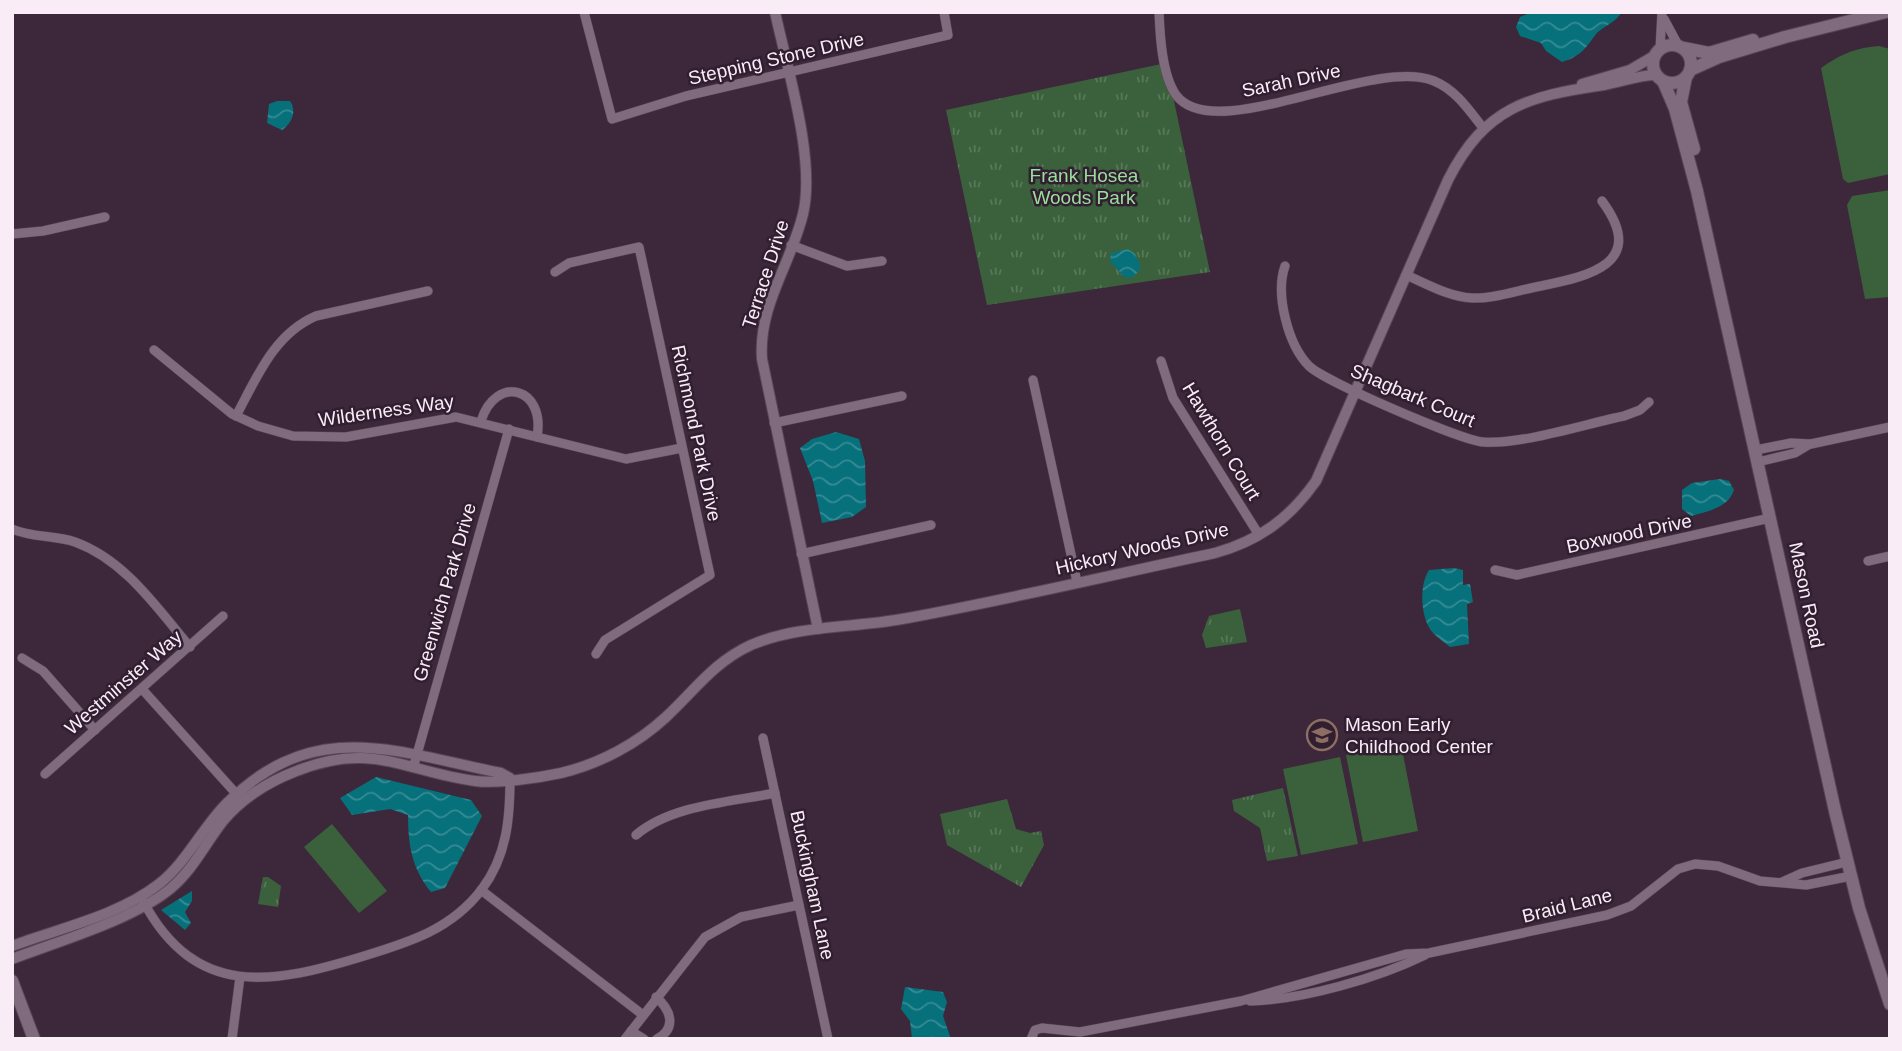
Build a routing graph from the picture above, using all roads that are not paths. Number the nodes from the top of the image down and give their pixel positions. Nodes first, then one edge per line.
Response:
1 (584, 12) edge
2 (775, 12) edge
3 (944, 12) edge
4 (1159, 12) edge
5 (1886, 12) edge
6 (1662, 15) edge
7 (1785, 37) junction
8 (1681, 47) junction
9 (1657, 52) junction
10 (1688, 73) junction
11 (788, 74) junction
12 (1660, 78) junction
13 (1572, 88) junction
14 (1483, 128) junction
15 (1697, 191) junction
16 (1602, 201) dead end
17 (106, 217) dead end
18 (12, 234) edge
19 (791, 245) junction
20 (882, 261) dead end
21 (1285, 266) dead end
22 (555, 272) dead end
23 (1406, 275) junction
24 (428, 291) dead end
25 (154, 350) dead end
26 (1161, 361) dead end
27 (1033, 380) dead end
28 (1355, 390) junction
29 (902, 396) dead end
30 (1649, 402) dead end
31 (236, 416) junction
32 (481, 421) junction
33 (774, 423) junction
34 (1890, 427) edge
35 (509, 429) junction
36 (537, 436) junction
37 (682, 448) junction
38 (1757, 456) junction
39 (1770, 517) junction
40 (931, 525) dead end
41 (12, 529) edge
42 (1259, 535) junction
43 (802, 554) junction
44 (1890, 556) edge
45 (1868, 561) dead end
46 (1495, 570) dead end
47 (1077, 582) junction
48 (223, 615) dead end
49 (818, 629) junction
50 (190, 647) junction
51 (596, 654) dead end
52 (22, 658) dead end
53 (142, 689) junction
54 (95, 730) junction
55 (763, 738) dead end
56 (415, 760) junction
57 (45, 774) dead end
58 (510, 778) junction
59 (775, 793) junction
60 (239, 798) junction
61 (636, 835) dead end
62 (1847, 862) junction
63 (1851, 876) junction
64 (1780, 883) junction
65 (481, 890) junction
66 (143, 901) junction
67 (799, 905) junction
68 (12, 946) edge
69 (12, 959) edge
70 (240, 978) junction
71 (12, 981) edge
72 (656, 998) junction
73 (1890, 1004) edge
74 (643, 1015) junction
75 (666, 1032) junction
76 (1080, 1032) junction
77 (628, 1035) edge
78 (34, 1039) edge
79 (232, 1039) edge
80 (644, 1039) edge
81 (656, 1039) edge
82 (674, 1039) edge
83 (828, 1039) edge
84 (1031, 1039) edge
85 (1070, 1039) edge

1 - 11 street, Stepping Stone Drive
2 - 11 street, Terrace Drive
3 - 11 street, Stepping Stone Drive
4 - 14 street, Sarah Drive
5 - 7 main road
6 - 8 street
6 - 9 street
7 - 8 main road
7 - 10 main road
8 - 9 main road
8 - 10 main road
9 - 12 main road
9 - 13 street, Hickory Woods Drive
10 - 12 main road
10 - 15 main road, Mason Road
11 - 19 street, Terrace Drive
12 - 13 street, Hickory Woods Drive
12 - 15 main road, Mason Road
13 - 14 street, Hickory Woods Drive
14 - 23 street, Hickory Woods Drive
15 - 38 main road, Mason Road
16 - 23 street
17 - 18 street
19 - 20 street
19 - 33 street, Terrace Drive
21 - 28 street, Shagbark Court
22 - 37 street, Richmond Park Drive
23 - 28 street, Hickory Woods Drive
24 - 31 street
25 - 31 street, Wilderness Way
26 - 42 street, Hawthorn Court
27 - 47 street
28 - 30 street, Shagbark Court
28 - 42 street, Hickory Woods Drive
29 - 33 street
31 - 32 street, Wilderness Way
32 - 35 street, Wilderness Way
32 - 36 street, Wilderness Way
33 - 43 street, Terrace Drive
34 - 38 street
35 - 36 street, Wilderness Way
35 - 56 street, Greenwich Park Drive
36 - 37 street, Wilderness Way
37 - 51 street, Richmond Park Drive
38 - 39 main road, Mason Road
39 - 46 street, Boxwood Drive
39 - 62 main road, Mason Road
40 - 43 street
41 - 50 street
42 - 47 street, Hickory Woods Drive
43 - 49 street, Terrace Drive
44 - 45 street
47 - 49 street, Hickory Woods Drive
48 - 50 street, Westminster Way
49 - 58 street, Hickory Woods Drive
50 - 53 street, Westminster Way
52 - 54 street
53 - 54 street, Westminster Way
53 - 60 street
54 - 57 street, Westminster Way
55 - 59 street, Buckingham Lane
56 - 58 street, Hickory Woods Drive
56 - 60 street, Hickory Woods Drive
58 - 65 street
59 - 61 street
59 - 67 street, Buckingham Lane
60 - 66 street, Hickory Woods Drive
62 - 63 main road, Mason Road
62 - 64 street
63 - 64 street, Braid Lane
63 - 73 main road, Mason Road
64 - 76 street, Braid Lane
65 - 70 street
65 - 74 street
66 - 68 street, Hickory Woods Drive
66 - 69 street, Hickory Woods Drive
66 - 70 street
67 - 72 street
67 - 83 street, Buckingham Lane
70 - 79 street
71 - 78 main road
72 - 74 street
72 - 75 street
74 - 77 street
75 - 81 street
75 - 82 street
76 - 84 street, Braid Lane
76 - 85 street, Braid Lane
77 - 80 street

